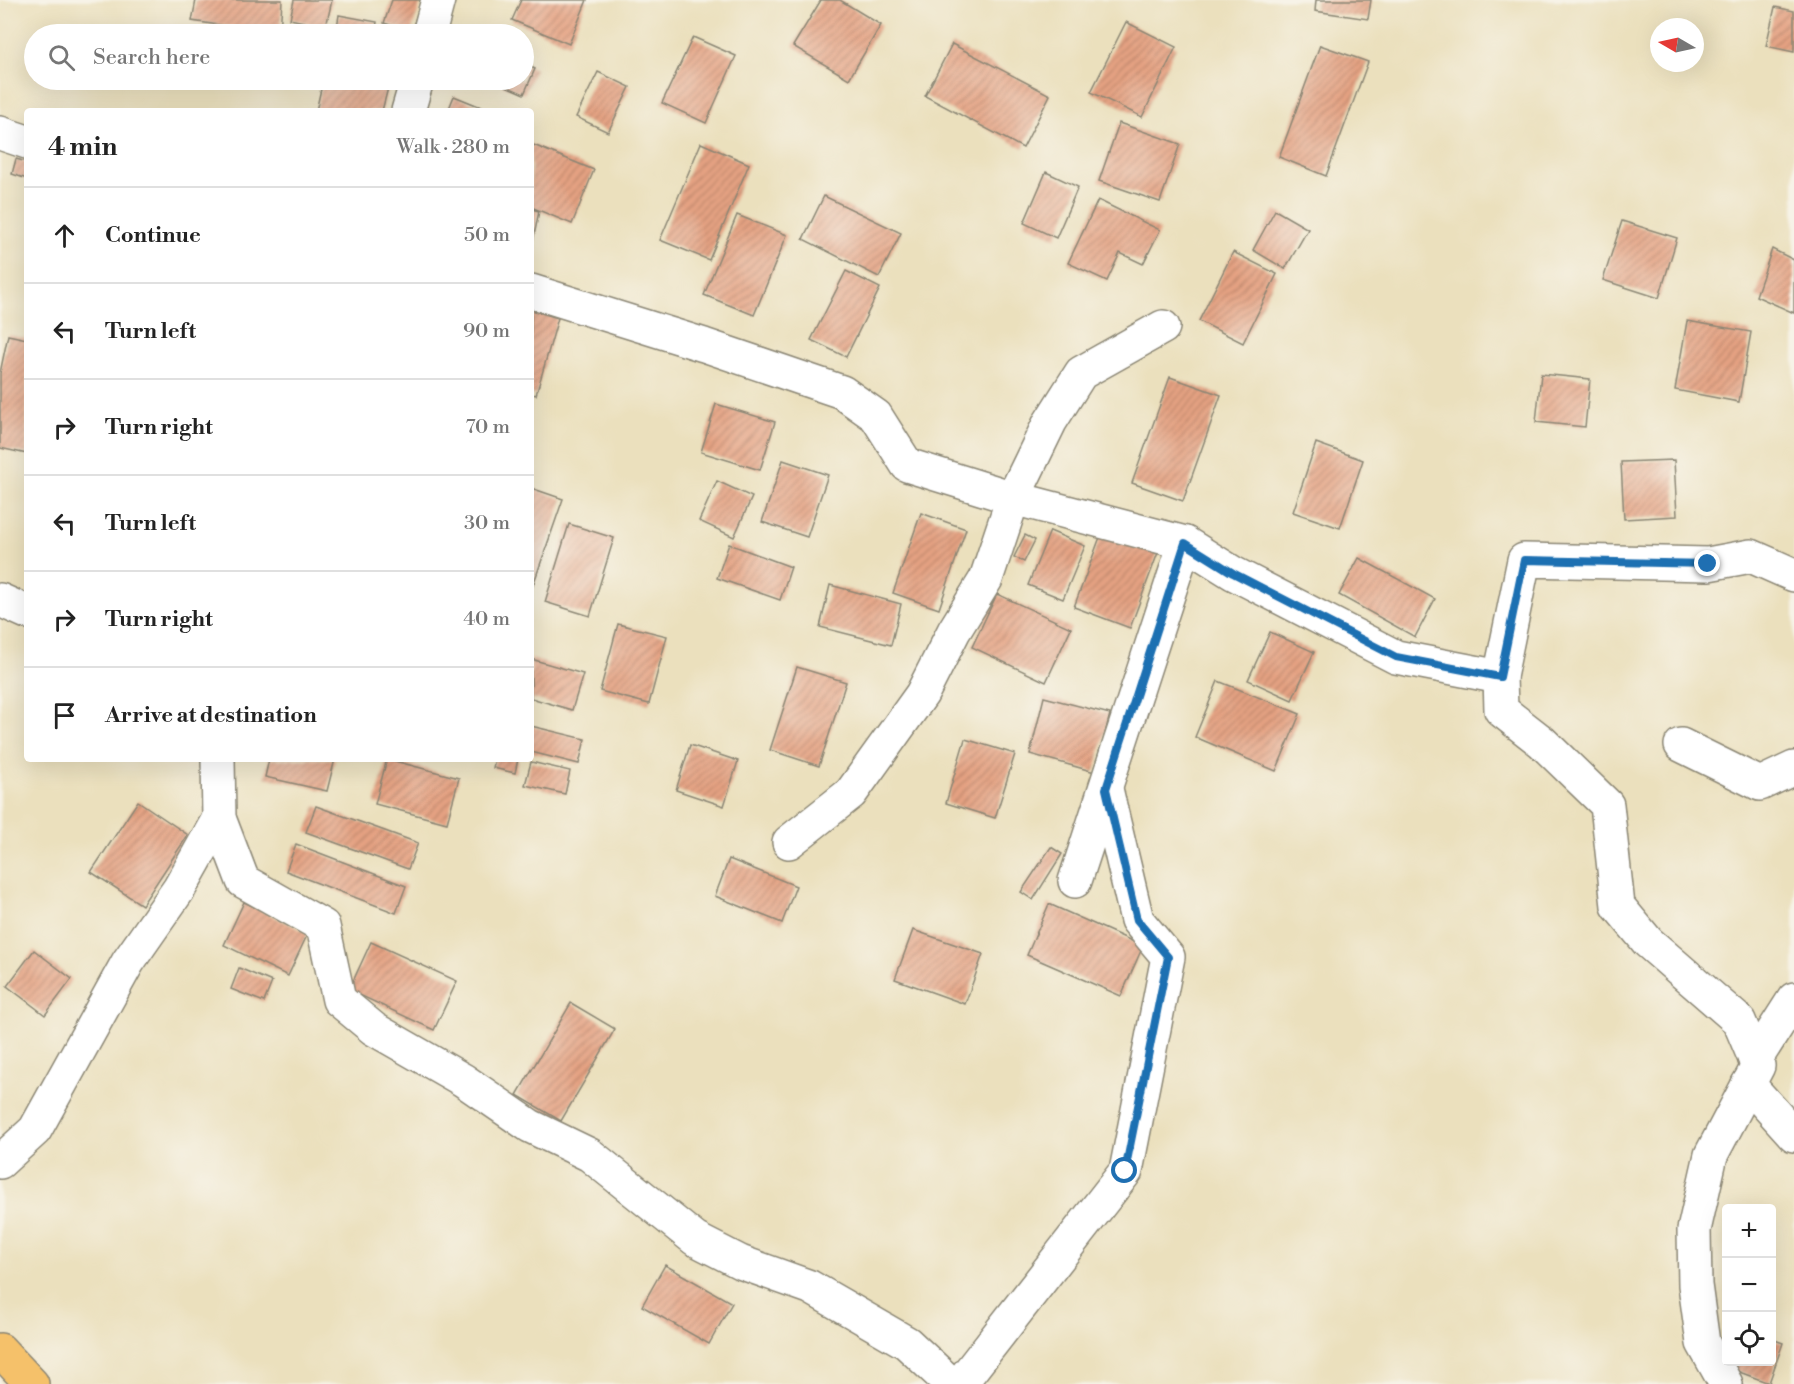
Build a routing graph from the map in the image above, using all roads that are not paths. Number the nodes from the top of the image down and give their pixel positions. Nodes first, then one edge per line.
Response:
1 (438, 0) edge
2 (432, 24) edge
3 (414, 90) edge
4 (409, 108) edge
5 (0, 133) edge
6 (24, 141) edge
7 (534, 292) edge
8 (1163, 327) dead end
9 (1013, 498) junction
10 (1185, 543) junction
11 (1794, 575) edge
12 (0, 600) edge
13 (24, 611) edge
14 (1500, 677) junction
15 (1681, 745) dead end
16 (218, 762) edge
17 (1794, 768) edge
18 (1106, 789) junction
19 (219, 818) junction
20 (789, 842) dead end
21 (1075, 881) dead end
22 (1794, 999) edge
23 (1752, 1072) junction
24 (1794, 1135) edge
25 (0, 1162) edge
26 (0, 1350) edge
27 (32, 1384) edge
28 (951, 1384) edge
29 (960, 1384) edge
30 (1726, 1384) edge

1 - 2 street
3 - 4 street
5 - 6 street
7 - 9 street
8 - 9 street
9 - 10 street
9 - 20 street
10 - 14 street
10 - 18 street
11 - 14 street
12 - 13 street
14 - 23 street
15 - 17 street
16 - 19 street
18 - 21 street
18 - 29 street
19 - 25 street
19 - 28 street
22 - 23 street
23 - 24 street
23 - 30 street
26 - 27 highway

